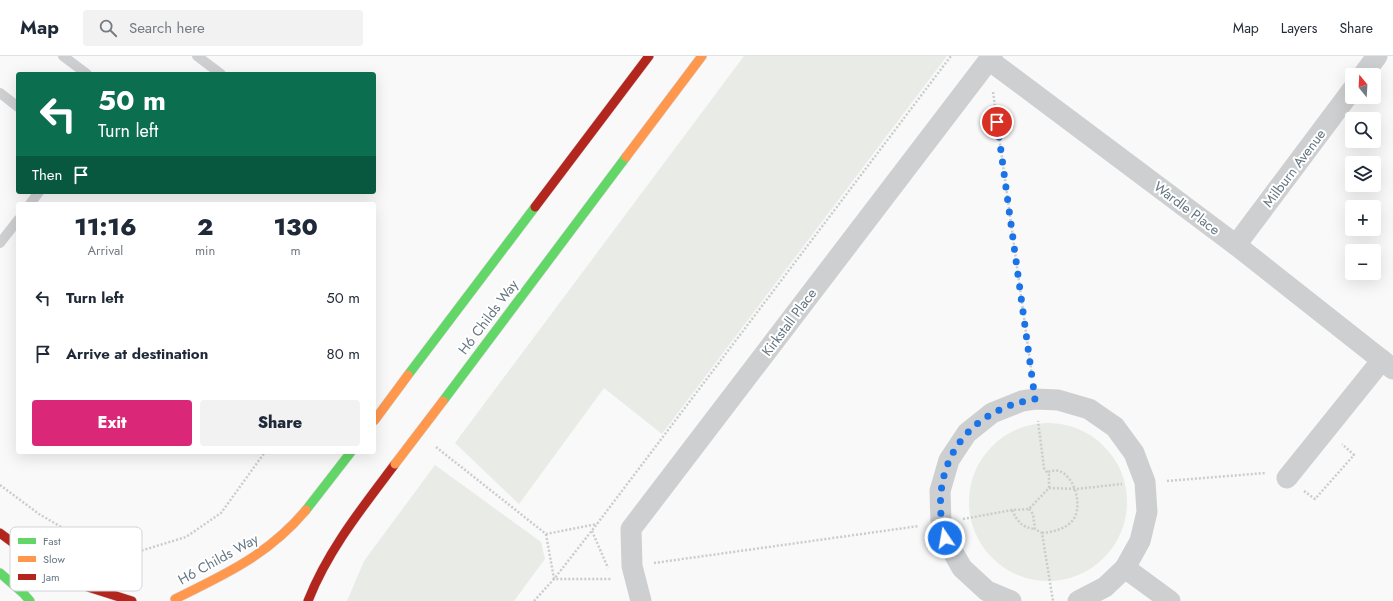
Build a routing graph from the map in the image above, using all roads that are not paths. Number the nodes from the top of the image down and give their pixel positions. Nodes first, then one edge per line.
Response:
1 (63, 56) edge
2 (197, 56) edge
3 (649, 56) edge
4 (702, 56) edge
5 (1377, 56) edge
6 (990, 58) edge
7 (1368, 68) edge
8 (84, 72) edge
9 (218, 72) edge
10 (0, 93) edge
11 (1345, 99) edge
12 (16, 105) edge
13 (16, 223) edge
14 (0, 243) edge
15 (1236, 245) junction
16 (1387, 365) edge
17 (376, 418) edge
18 (349, 454) edge
19 (1279, 476) road end
20 (0, 533) edge
21 (10, 540) edge
22 (1125, 568) junction
23 (0, 573) edge
24 (0, 581) edge
25 (10, 582) edge
26 (7, 591) dead end
27 (21, 591) edge
28 (100, 591) edge
29 (191, 599) dead end
30 (171, 600) edge
31 (30, 601) edge
32 (132, 601) edge
33 (308, 601) edge
34 (641, 601) edge
35 (1011, 601) edge
36 (1078, 601) edge
37 (1170, 601) edge

1 - 8 lane
2 - 9 lane
3 - 17 street, H6 Childs Way, bridge
4 - 33 street, H6 Childs Way, bridge
5 - 7 street
6 - 15 street, Wardle Place
6 - 34 street, Kirkstall Place
10 - 12 lane
11 - 15 street, Milburn Avenue
13 - 14 lane
15 - 16 street, Wardle Place
16 - 19 street, Wardle Place
18 - 30 street, H6 Childs Way
20 - 21 street
22 - 35 street
22 - 36 street
22 - 37 street
23 - 25 street
24 - 26 street
27 - 31 street
28 - 32 street
29 - 30 street

